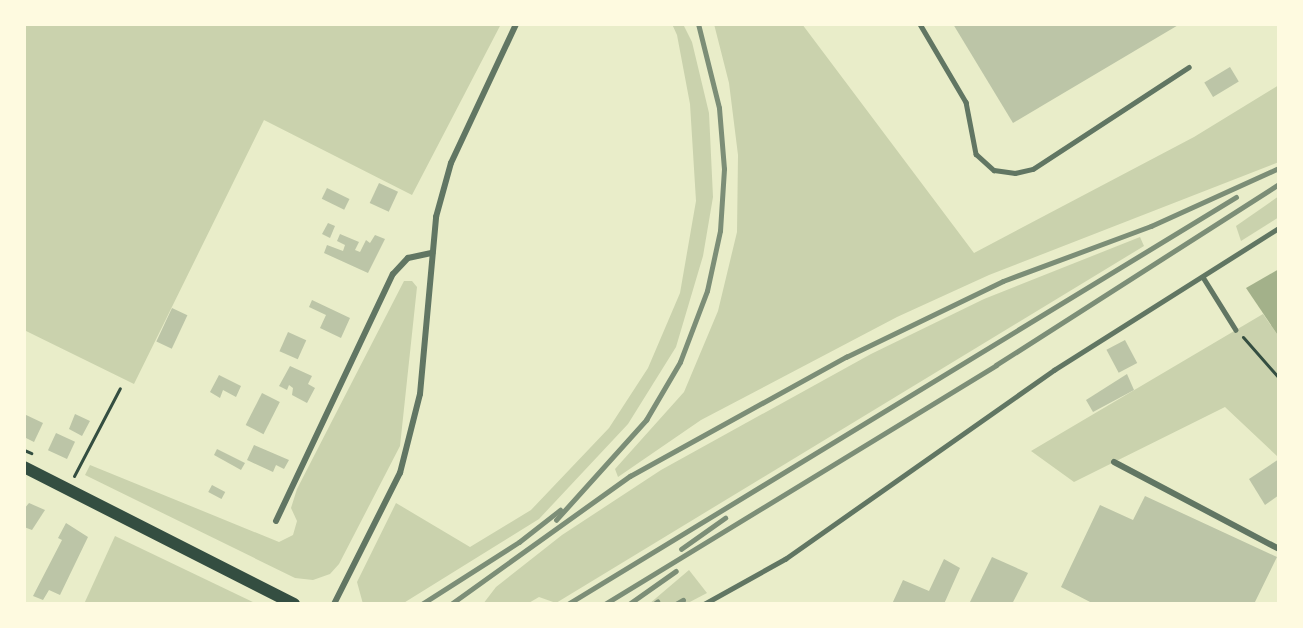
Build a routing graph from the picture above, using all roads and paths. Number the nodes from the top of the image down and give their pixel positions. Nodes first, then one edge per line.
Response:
1 (516, 24) edge
2 (920, 24) edge
3 (1189, 67) dead end
4 (1279, 228) edge
5 (432, 253) junction
6 (1203, 277) junction
7 (1236, 330) joint
8 (1279, 378) edge
9 (120, 388) dead end
10 (1114, 462) dead end
11 (24, 466) edge
12 (67, 489) junction
13 (276, 521) dead end
14 (1279, 549) edge
15 (294, 604) edge
16 (334, 604) edge
17 (704, 604) edge

1 - 5 street
2 - 3 lane
4 - 6 lane
5 - 13 street
5 - 16 street
6 - 7 lane
6 - 17 lane
7 - 8 path
9 - 12 path
10 - 14 street
11 - 12 main road
12 - 15 main road

